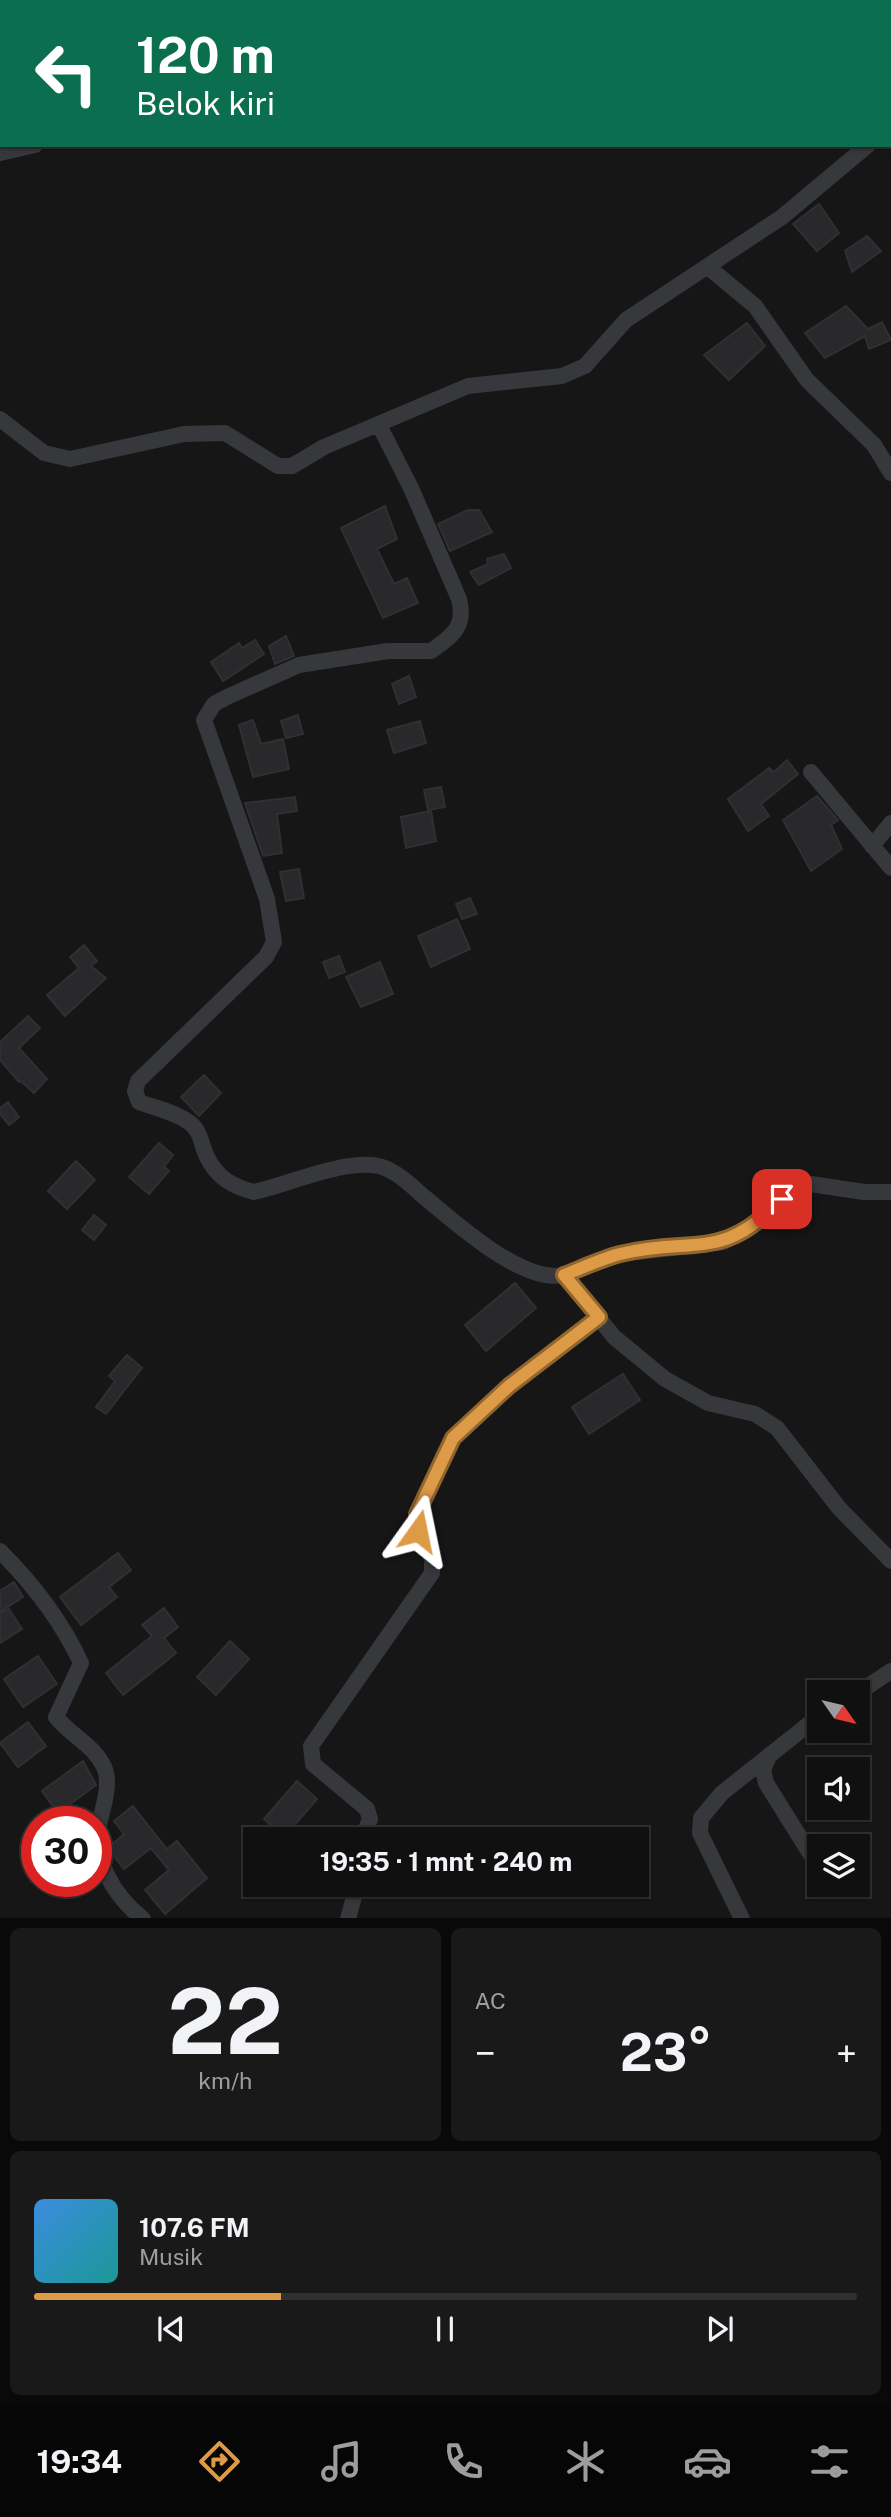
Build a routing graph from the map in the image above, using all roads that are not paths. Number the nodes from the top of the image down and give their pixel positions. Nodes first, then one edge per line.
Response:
1 (26, 147) edge
2 (866, 147) edge
3 (0, 153) edge
4 (708, 267) junction
5 (0, 419) edge
6 (379, 425) junction
7 (891, 473) edge
8 (811, 772) dead end
9 (891, 823) edge
10 (872, 846) junction
11 (891, 868) edge
12 (891, 1192) edge
13 (564, 1275) junction
14 (599, 1317) junction
15 (0, 1551) edge
16 (891, 1561) edge
17 (891, 1671) edge
18 (870, 1685) edge
19 (807, 1726) edge
20 (769, 1756) junction
21 (367, 1827) edge
22 (807, 1849) edge
23 (354, 1897) edge
24 (142, 1918) edge
25 (348, 1918) edge
26 (741, 1918) edge

1 - 3 street
2 - 4 street
4 - 6 street
4 - 7 street
5 - 6 street
6 - 13 street
8 - 10 street
9 - 10 street
10 - 11 street
12 - 13 street
13 - 14 street
14 - 16 street
14 - 21 street
15 - 24 street
17 - 18 street
19 - 20 street
20 - 22 street
20 - 26 street
23 - 25 street

